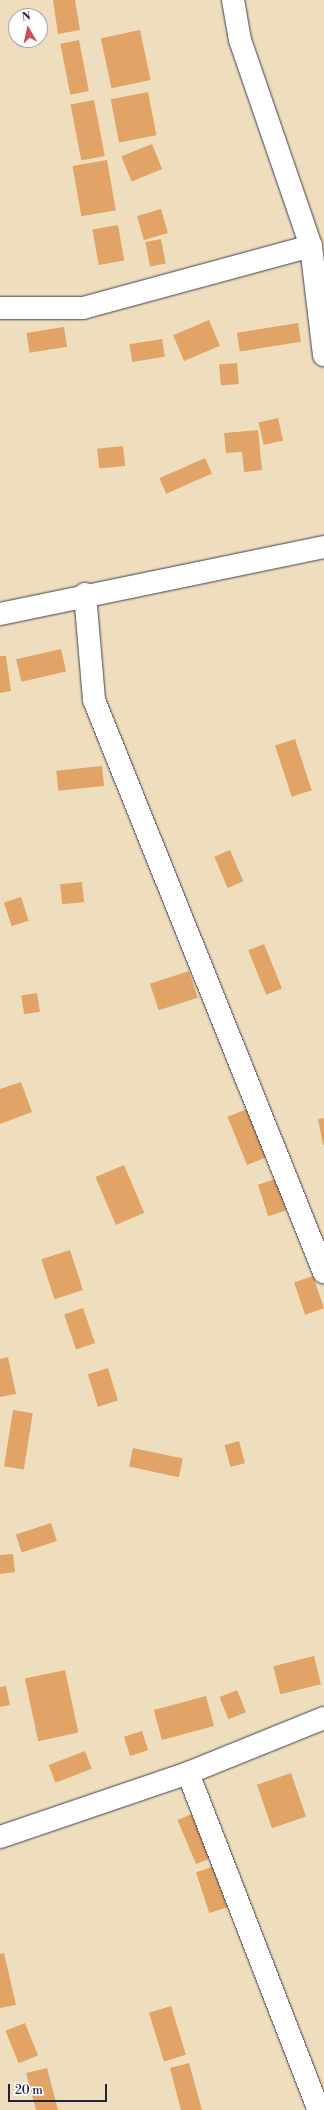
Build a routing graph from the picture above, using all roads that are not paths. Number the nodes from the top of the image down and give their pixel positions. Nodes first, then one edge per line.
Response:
1 (233, 0) edge
2 (311, 246) junction
3 (0, 308) edge
4 (324, 355) edge
5 (324, 547) edge
6 (86, 594) junction
7 (0, 614) edge
8 (324, 1272) edge
9 (324, 1718) edge
10 (188, 1773) junction
11 (0, 1837) edge
12 (319, 2110) edge

1 - 2 street
2 - 3 street
2 - 4 street
5 - 6 street
6 - 7 street
6 - 8 street
9 - 10 street
10 - 11 street
10 - 12 street

